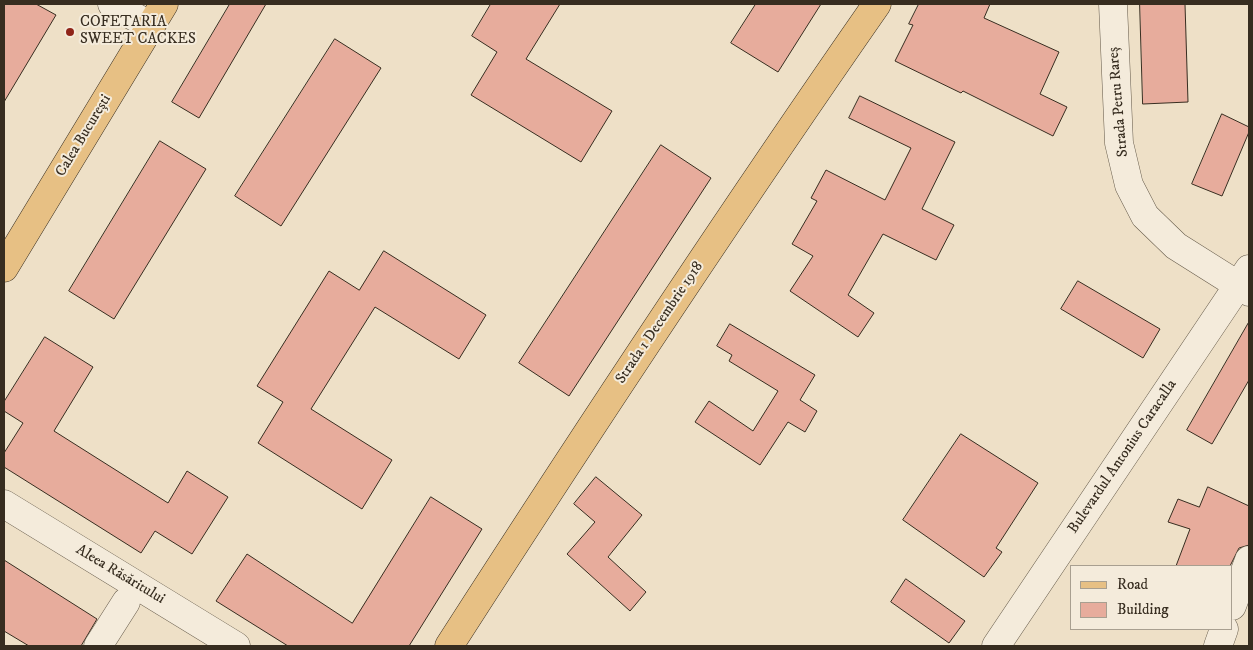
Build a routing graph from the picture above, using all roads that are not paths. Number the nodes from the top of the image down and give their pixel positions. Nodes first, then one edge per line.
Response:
1 (112, 4) edge
2 (877, 4) edge
3 (1113, 4) edge
4 (157, 15) edge
5 (4, 268) edge
6 (1246, 282) edge
7 (4, 504) edge
8 (1249, 560) edge
9 (126, 602) dead end
10 (1233, 603) edge
11 (1224, 630) edge
12 (98, 646) edge
13 (236, 646) edge
14 (449, 646) edge
15 (996, 646) edge
16 (1218, 646) edge

1 - 4 street
2 - 14 main road, Strada 1 Decembrie 1918
3 - 6 street, Strada Petru Rareș
4 - 5 main road, Calea București
6 - 15 street, Bulevardul Antonius Caracalla
7 - 13 street, Aleea Răsăritului
8 - 10 street
9 - 12 street
11 - 16 street

